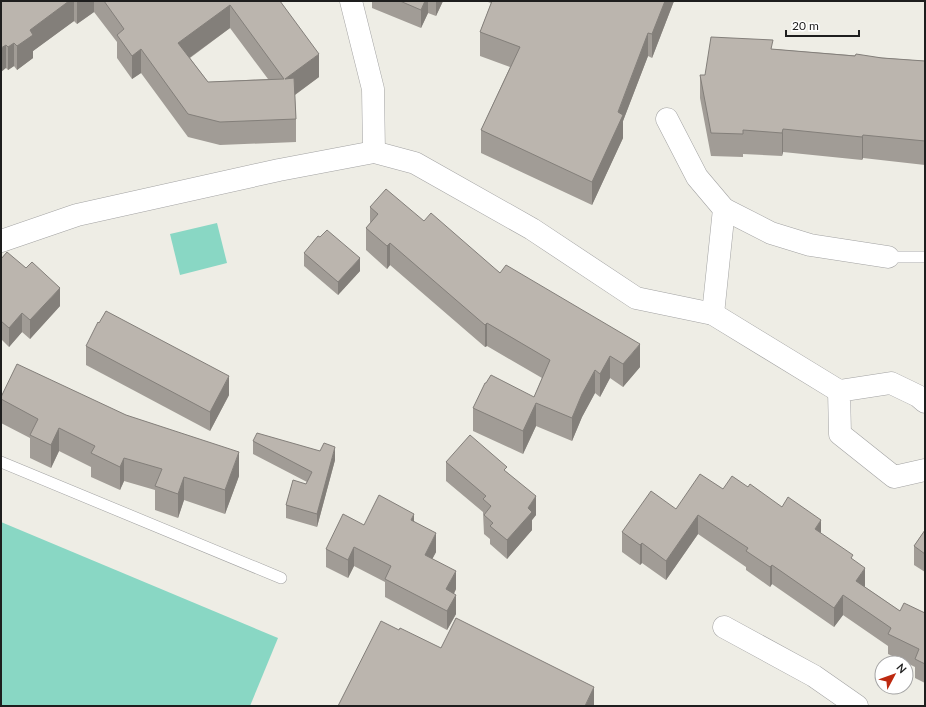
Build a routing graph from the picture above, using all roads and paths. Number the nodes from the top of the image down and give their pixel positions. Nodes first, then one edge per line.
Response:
1 (351, 1) edge
2 (667, 119) dead end
3 (374, 152) junction
4 (724, 209) junction
5 (1, 241) edge
6 (888, 257) joint
7 (925, 257) edge
8 (713, 314) junction
9 (838, 391) junction
10 (925, 402) edge
11 (1, 462) edge
12 (925, 470) edge
13 (281, 578) dead end
14 (724, 627) dead end
15 (858, 706) edge

1 - 3 street
2 - 4 street
3 - 5 street
3 - 8 street
4 - 6 street
4 - 8 street
6 - 7 lane
8 - 9 street
9 - 10 street
9 - 12 street
11 - 13 lane
14 - 15 street

